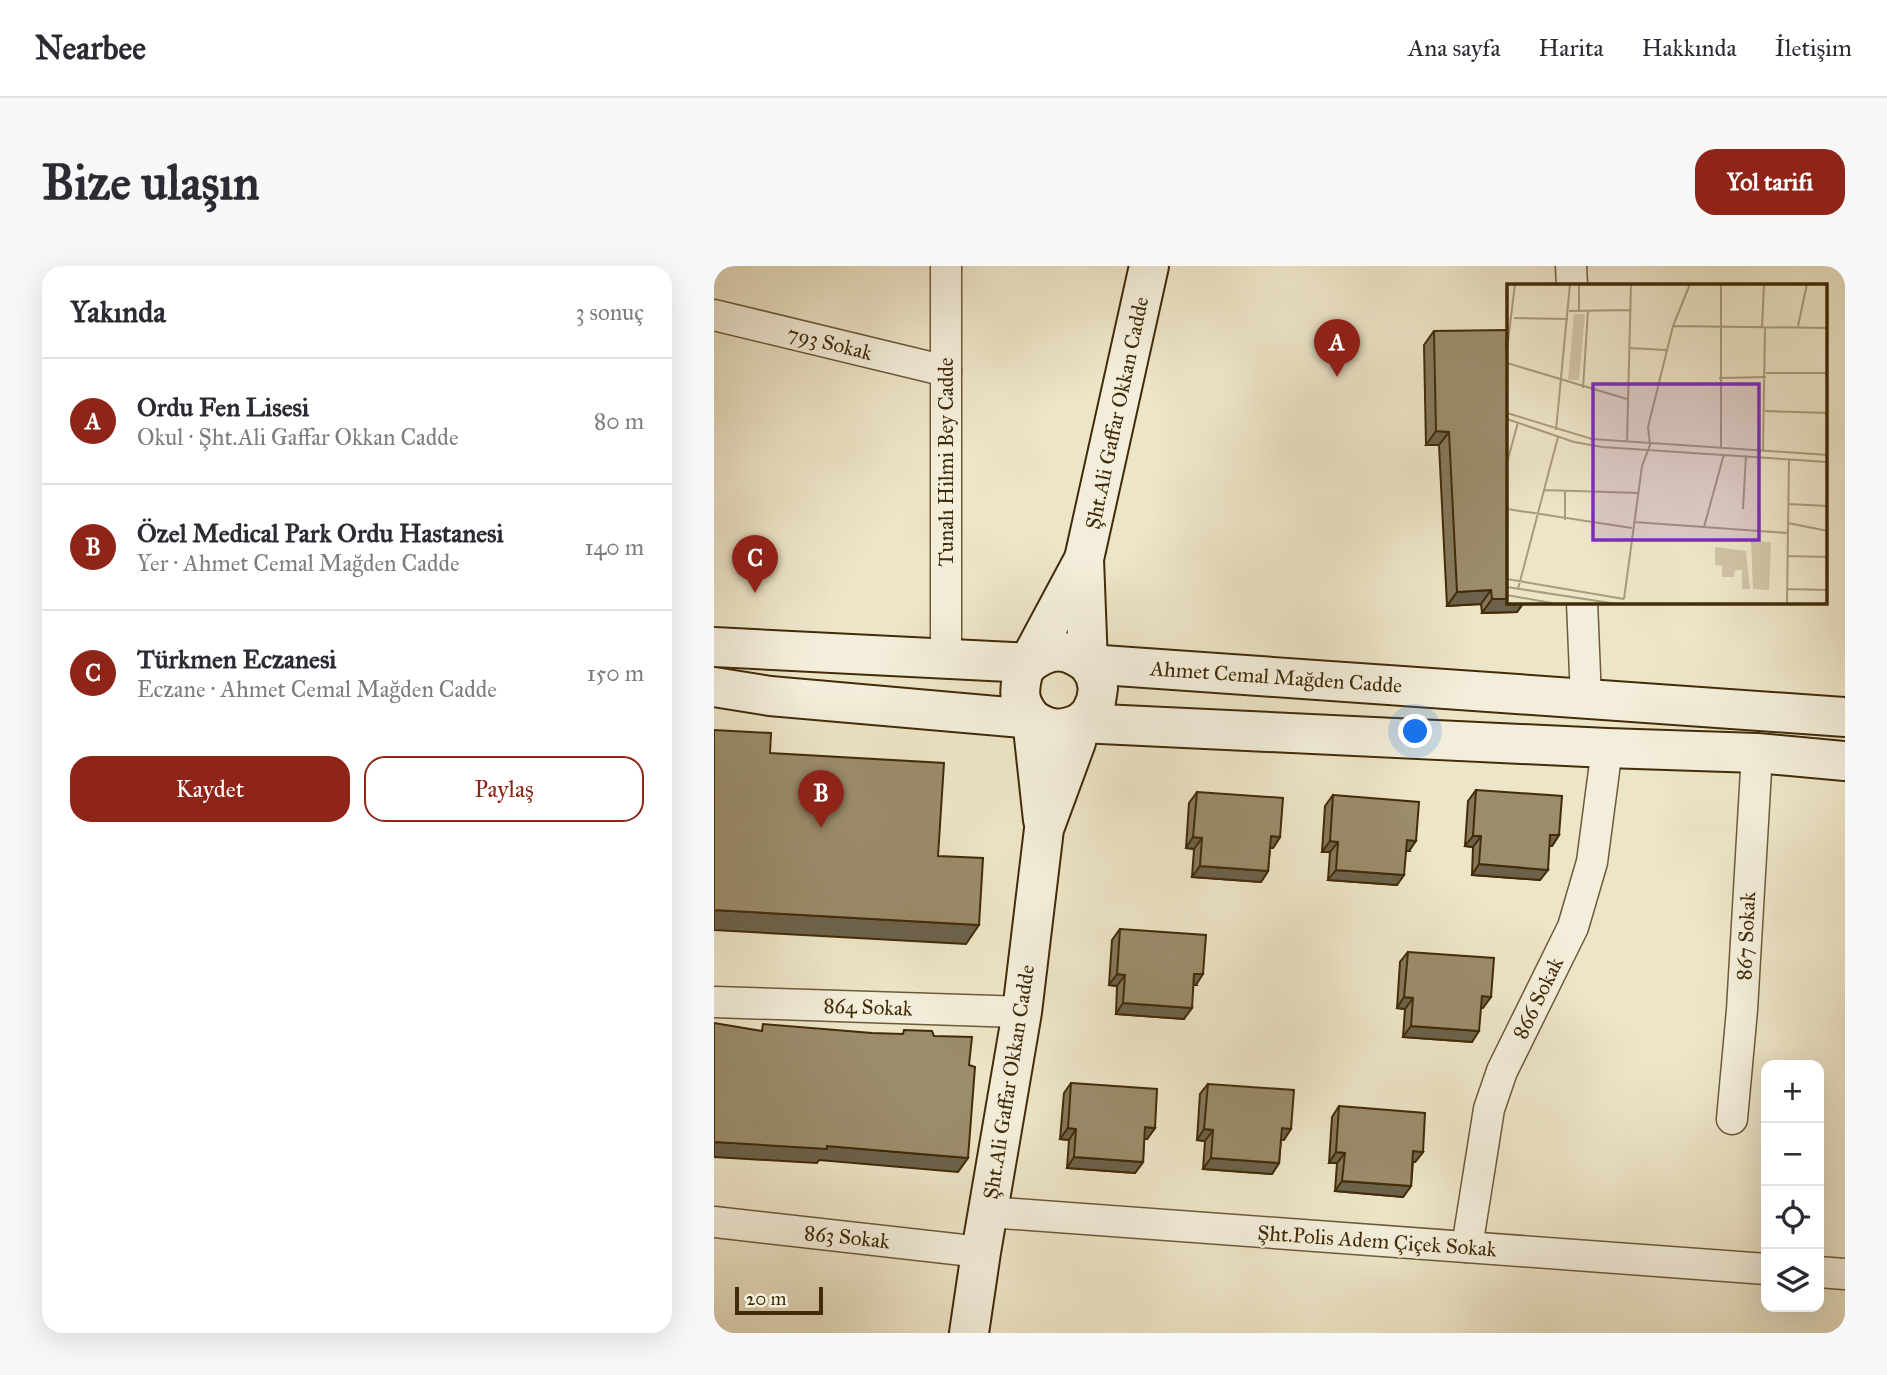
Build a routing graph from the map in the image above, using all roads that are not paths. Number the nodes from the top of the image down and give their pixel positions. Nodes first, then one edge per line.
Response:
1 (946, 266) edge
2 (1149, 266) edge
3 (1572, 266) edge
4 (1572, 284) edge
5 (714, 315) edge
6 (946, 371) junction
7 (1084, 559) junction
8 (1583, 604) edge
9 (714, 647) edge
10 (946, 658) junction
11 (1030, 663) junction
12 (1088, 664) junction
13 (714, 687) edge
14 (1586, 699) junction
15 (1845, 717) edge
16 (1032, 719) junction
17 (1080, 723) junction
18 (1607, 748) junction
19 (1757, 753) junction
20 (1845, 761) edge
21 (1044, 830) junction
22 (714, 1002) edge
23 (1021, 1012) junction
24 (1732, 1119) dead end
25 (988, 1212) junction
26 (714, 1222) edge
27 (1467, 1247) junction
28 (981, 1252) junction
29 (1761, 1269) edge
30 (1824, 1272) edge
31 (1845, 1274) edge
32 (969, 1333) edge

1 - 6 street, Tunalı Hilmi Bey Cadde
2 - 7 main road, Şht.Ali Gaffar Okkan Cadde
3 - 4 street
5 - 6 street, 793 Sokak
6 - 10 street, Tunalı Hilmi Bey Cadde
7 - 11 main road, Şht.Ali Gaffar Okkan Cadde
7 - 12 main road, Şht.Ali Gaffar Okkan Cadde
8 - 14 street
9 - 10 main road, Ahmet Cemal Mağden Cadde
10 - 11 main road, Ahmet Cemal Mağden Cadde
11 - 12 main road, Ahmet Cemal Mağden Cadde
11 - 16 main road, Şht.Ali Gaffar Okkan Cadde
12 - 14 main road, Ahmet Cemal Mağden Cadde
12 - 17 main road, Şht.Ali Gaffar Okkan Cadde
13 - 16 main road
14 - 15 main road, Ahmet Cemal Mağden Cadde
16 - 17 main road
16 - 21 main road, Şht.Ali Gaffar Okkan Cadde
17 - 18 main road
17 - 21 main road, Şht.Ali Gaffar Okkan Cadde
18 - 19 main road
18 - 27 street, 866 Sokak
19 - 20 main road
19 - 24 street, 867 Sokak
21 - 23 main road, Şht.Ali Gaffar Okkan Cadde
22 - 23 street, 864 Sokak
23 - 25 main road, Şht.Ali Gaffar Okkan Cadde
25 - 27 street, Şht.Polis Adem Çiçek Sokak
25 - 28 main road, Şht.Ali Gaffar Okkan Cadde
26 - 28 street, 863 Sokak
27 - 29 street, Şht.Polis Adem Çiçek Sokak
28 - 32 main road, Şht.Ali Gaffar Okkan Cadde
30 - 31 street

